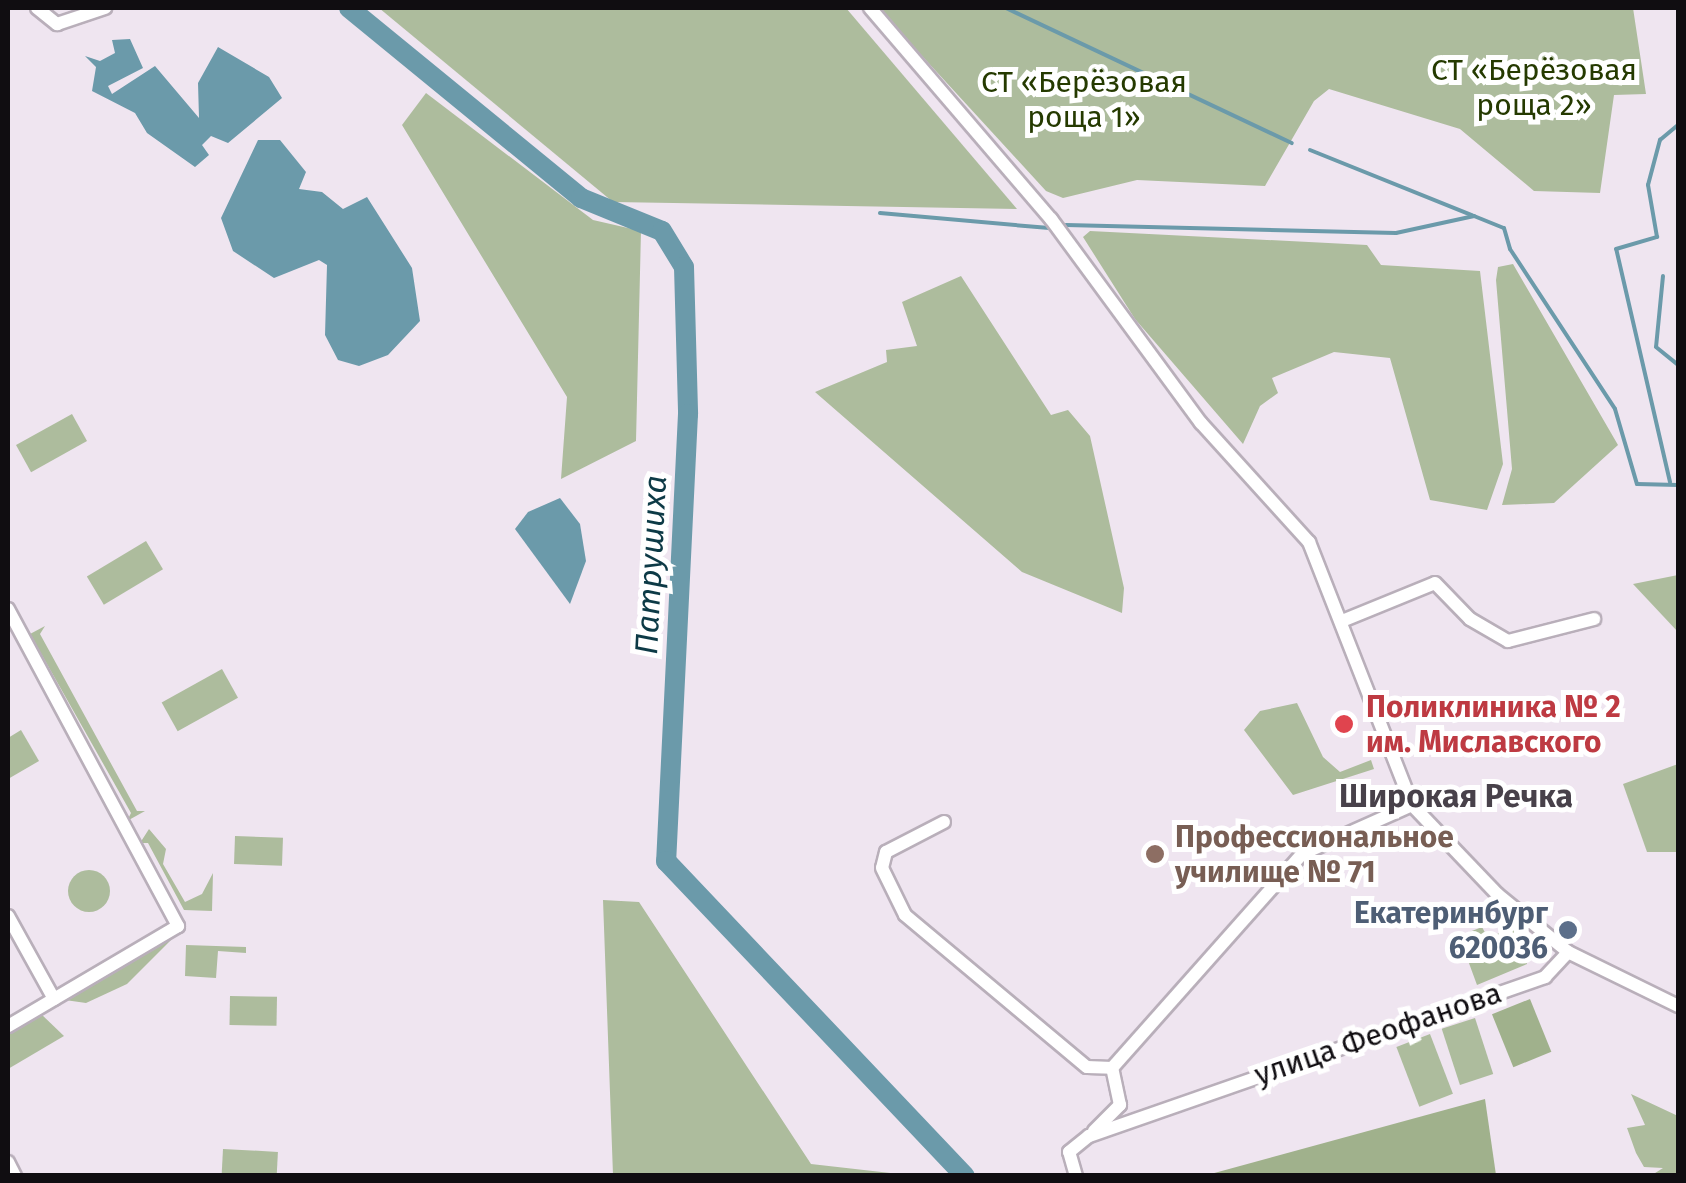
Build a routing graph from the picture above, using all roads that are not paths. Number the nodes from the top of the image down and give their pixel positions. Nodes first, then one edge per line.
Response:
1 (37, 8) edge
2 (105, 8) edge
3 (870, 8) edge
4 (8, 610) edge
5 (1594, 619) dead end
6 (1342, 621) junction
7 (1412, 805) junction
8 (944, 822) dead end
9 (8, 916) edge
10 (1568, 952) junction
11 (54, 1000) junction
12 (1678, 1006) edge
13 (8, 1026) edge
14 (1112, 1068) junction
15 (1089, 1136) junction
16 (8, 1162) edge
17 (15, 1176) edge
18 (1076, 1176) edge

1 - 2 street
3 - 6 street
4 - 11 street
5 - 6 street
6 - 7 street
7 - 10 street
7 - 14 street
8 - 14 street
9 - 11 street
10 - 12 street
10 - 15 street, улица Феофанова
11 - 13 street
14 - 15 street
15 - 18 street, улица Феофанова
16 - 17 street

